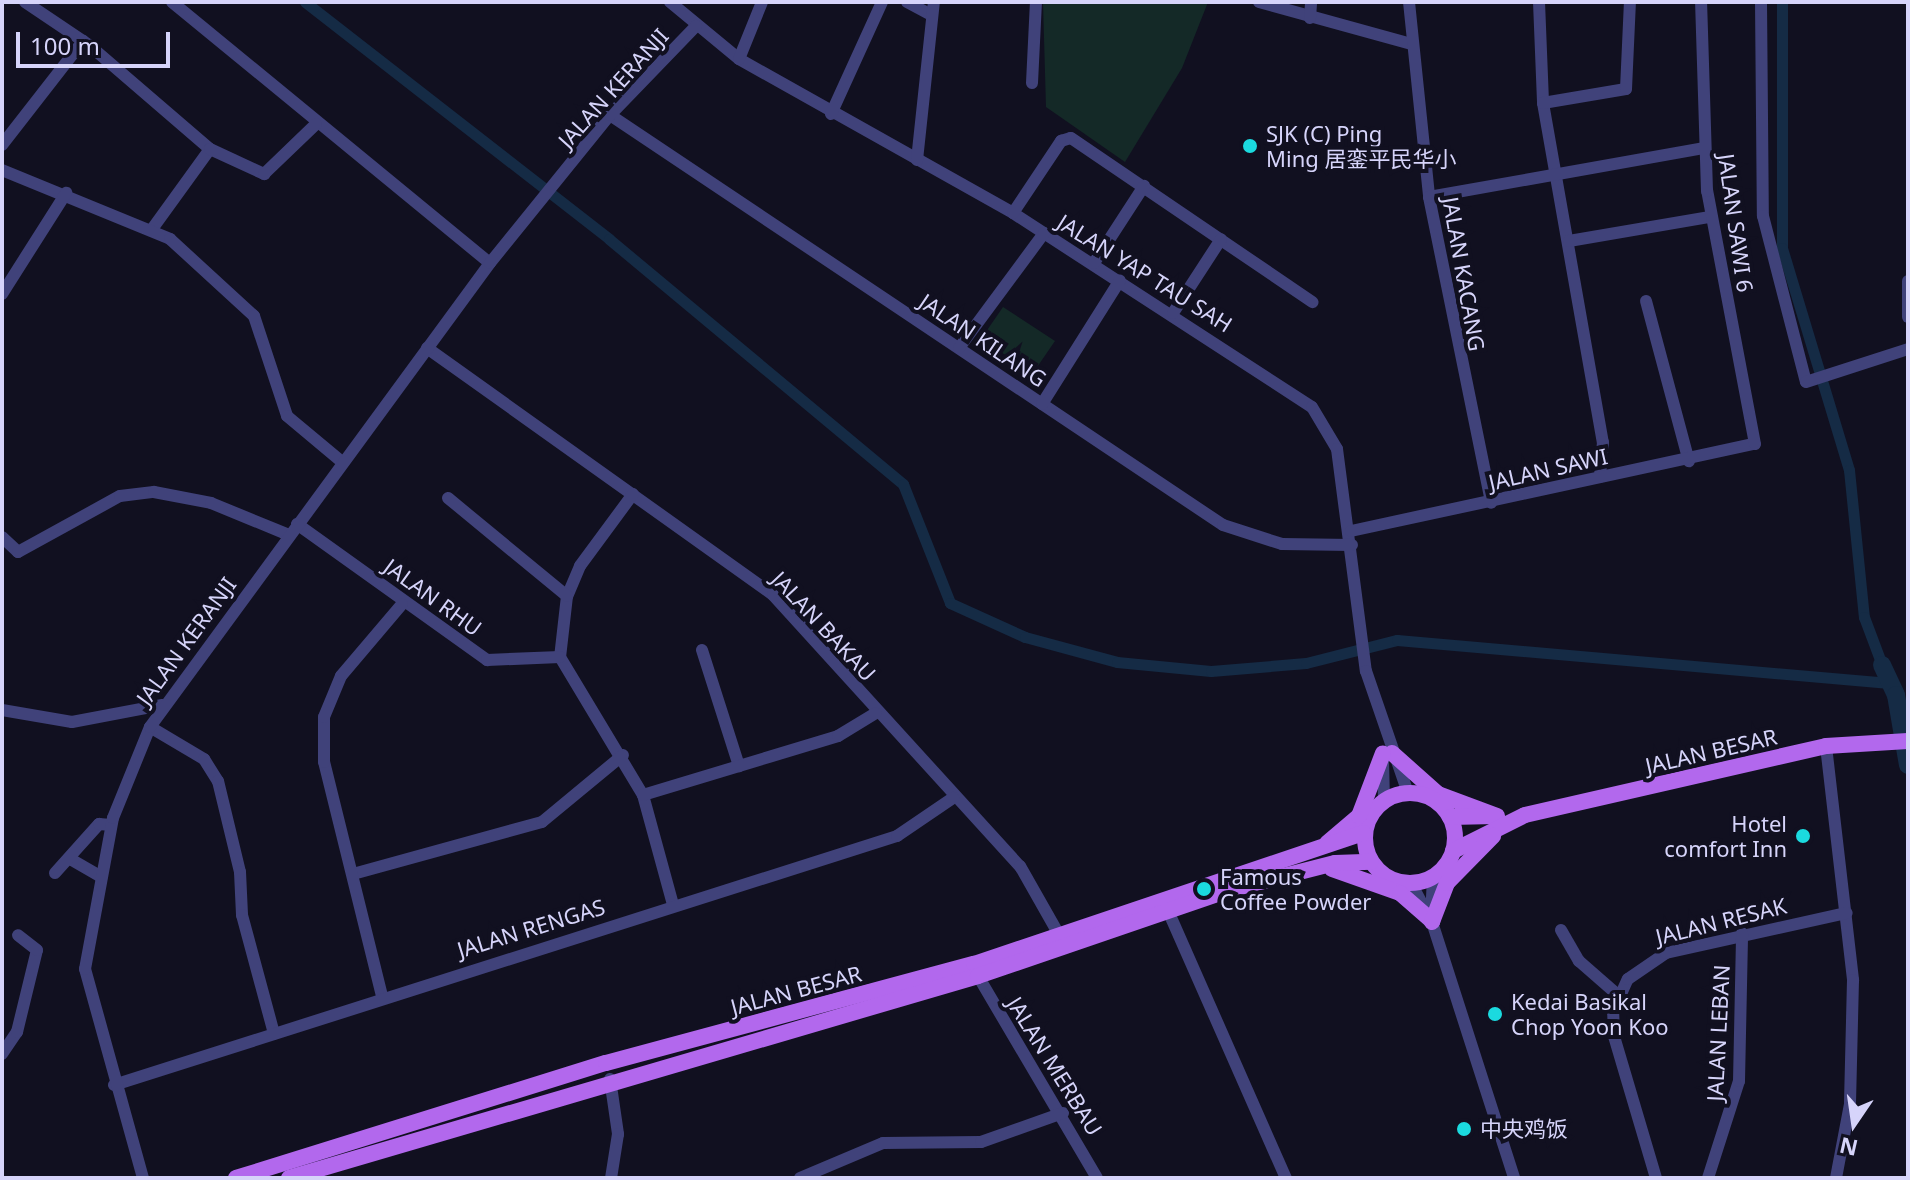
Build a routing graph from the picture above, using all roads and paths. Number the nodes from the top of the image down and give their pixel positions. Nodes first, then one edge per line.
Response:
1 (25, 2) edge
2 (172, 2) edge
3 (670, 2) edge
4 (762, 2) edge
5 (882, 2) edge
6 (907, 2) edge
7 (1036, 2) edge
8 (1259, 2) edge
9 (1311, 2) edge
10 (1409, 2) edge
11 (1539, 2) edge
12 (1630, 2) edge
13 (1701, 2) edge
14 (1761, 2) edge
15 (932, 8) edge
16 (1310, 18) junction
17 (696, 26) junction
18 (83, 41) junction
19 (1412, 44) junction
20 (739, 59) junction
21 (1032, 83) dead end
22 (1543, 103) junction
23 (831, 114) junction
24 (610, 115) junction
25 (316, 124) junction
26 (2, 145) edge
27 (1705, 148) junction
28 (210, 149) junction
29 (917, 160) junction
30 (2, 170) edge
31 (1555, 170) junction
32 (1144, 186) junction
33 (66, 193) junction
34 (1429, 197) junction
35 (1013, 213) junction
36 (1710, 217) junction
37 (152, 229) junction
38 (1044, 233) junction
39 (1221, 239) junction
40 (1569, 241) junction
41 (490, 263) junction
42 (1094, 263) junction
43 (1120, 280) junction
44 (1908, 281) edge
45 (2, 294) edge
46 (1646, 301) dead end
47 (1312, 302) dead end
48 (1173, 313) junction
49 (1908, 317) edge
50 (427, 348) junction
51 (959, 348) junction
52 (1908, 349) edge
53 (1042, 404) junction
54 (1753, 446) joint
55 (1689, 461) junction
56 (342, 462) junction
57 (1600, 477) junction
58 (633, 494) junction
59 (448, 498) dead end
60 (1491, 503) junction
61 (297, 524) junction
62 (1351, 531) junction
63 (289, 535) junction
64 (2, 537) edge
65 (1352, 545) junction
66 (567, 596) junction
67 (402, 604) junction
68 (702, 650) dead end
69 (560, 657) junction
70 (162, 705) junction
71 (2, 710) edge
72 (876, 713) junction
73 (150, 727) junction
74 (1908, 741) edge
75 (1826, 746) junction
76 (1387, 753) junction
77 (623, 755) junction
78 (739, 766) junction
79 (1408, 793) junction
80 (643, 795) junction
81 (953, 798) junction
82 (1384, 800) junction
83 (1450, 817) junction
84 (1499, 820) junction
85 (111, 825) junction
86 (1364, 833) junction
87 (1453, 851) junction
88 (72, 860) junction
89 (1311, 861) junction
90 (1371, 862) junction
91 (55, 873) dead end
92 (353, 874) junction
93 (100, 876) junction
94 (1433, 877) junction
95 (1411, 883) junction
96 (673, 905) junction
97 (1169, 913) junction
98 (1847, 913) junction
99 (1432, 920) junction
100 (1561, 930) dead end
101 (1058, 933) junction
102 (1742, 933) junction
103 (18, 935) dead end
104 (978, 976) junction
105 (1618, 995) junction
106 (382, 996) junction
107 (274, 1034) junction
108 (2, 1054) edge
109 (610, 1079) junction
110 (114, 1085) junction
111 (1063, 1113) junction
112 (143, 1178) edge
113 (236, 1178) edge
114 (289, 1178) edge
115 (611, 1178) edge
116 (800, 1178) edge
117 (1097, 1178) edge
118 (1286, 1178) edge
119 (1514, 1178) edge
120 (1656, 1178) edge
121 (1708, 1178) edge
122 (1836, 1178) edge

1 - 18 street
2 - 25 street
3 - 17 street, JALAN YAP TAU SAH
4 - 20 street
5 - 23 street
6 - 15 street
7 - 21 street
8 - 16 street
9 - 16 street
10 - 19 street, JALAN KACANG
11 - 22 street
12 - 22 street
13 - 27 street, JALAN SAWI 6
14 - 52 street
15 - 29 street
16 - 19 street
17 - 20 street, JALAN YAP TAU SAH
17 - 24 street, JALAN KERANJI
18 - 26 street
18 - 28 street
19 - 34 street, JALAN KACANG
20 - 23 street, JALAN YAP TAU SAH
22 - 31 street
23 - 29 street, JALAN YAP TAU SAH
24 - 41 street, JALAN KERANJI
24 - 51 street, JALAN KILANG
25 - 28 street
25 - 41 street
27 - 31 street
27 - 36 street, JALAN SAWI 6
28 - 37 street
29 - 35 street, JALAN YAP TAU SAH
30 - 33 street
31 - 34 street
31 - 40 street
32 - 35 street
32 - 39 street
32 - 42 street
33 - 37 street
33 - 45 street
34 - 60 street, JALAN KACANG
35 - 38 street, JALAN YAP TAU SAH
36 - 40 street
36 - 54 street, JALAN SAWI 6
37 - 56 street
38 - 42 street, JALAN YAP TAU SAH
38 - 51 street
39 - 47 street
39 - 48 street
40 - 57 street
41 - 50 street, JALAN KERANJI
42 - 43 street, JALAN YAP TAU SAH
43 - 48 street, JALAN YAP TAU SAH
43 - 53 street
44 - 49 street
46 - 55 street
48 - 62 street, JALAN YAP TAU SAH
50 - 56 street, JALAN KERANJI
50 - 58 street, JALAN BAKAU
51 - 53 street, JALAN KILANG
53 - 65 street, JALAN KILANG
54 - 55 street, JALAN SAWI
55 - 57 street, JALAN SAWI
56 - 61 street, JALAN KERANJI
57 - 60 street, JALAN SAWI
58 - 66 street
58 - 72 street, JALAN BAKAU
59 - 66 street
60 - 62 street, JALAN SAWI
61 - 63 street, JALAN KERANJI
61 - 67 street, JALAN RHU
62 - 65 street, JALAN YAP TAU SAH
63 - 64 street
63 - 70 street, JALAN KERANJI
65 - 76 street, JALAN YAP TAU SAH
66 - 69 street
67 - 69 street, JALAN RHU
67 - 92 street
68 - 78 street
69 - 77 street
70 - 71 street
70 - 73 street, JALAN KERANJI
72 - 78 street
72 - 81 street, JALAN BAKAU
73 - 85 street, JALAN KERANJI
73 - 107 street
74 - 75 main road, JALAN BESAR
75 - 84 main road, JALAN BESAR
75 - 98 street
76 - 79 street, JALAN YAP TAU SAH
76 - 82 street, JALAN YAP TAU SAH
76 - 84 main road
76 - 89 main road
77 - 80 street
77 - 92 street
78 - 80 street
79 - 82 main road
79 - 83 main road
80 - 96 street
81 - 96 street, JALAN RENGAS
81 - 101 street, JALAN BAKAU
82 - 86 main road
83 - 84 main road, JALAN BESAR
83 - 87 main road
84 - 87 main road, JALAN BESAR
84 - 99 main road
85 - 88 street
85 - 93 street, JALAN KERANJI
86 - 89 main road, JALAN BESAR
86 - 90 main road
87 - 94 main road, JALAN BESAR
88 - 91 street
88 - 93 street
89 - 90 main road, JALAN BESAR
89 - 97 main road, JALAN BESAR
89 - 99 main road
89 - 101 main road, JALAN BESAR
90 - 95 main road
92 - 106 street
93 - 110 street, JALAN KERANJI
94 - 95 main road
94 - 99 street
95 - 99 street
96 - 106 street, JALAN RENGAS
97 - 104 main road, JALAN BESAR
97 - 118 street
98 - 102 street, JALAN RESAK
98 - 122 street
99 - 119 street
100 - 105 street
101 - 113 main road, JALAN BESAR
102 - 105 street, JALAN RESAK
102 - 121 street, JALAN LEBAN
103 - 108 street
104 - 109 main road, JALAN BESAR
104 - 111 street, JALAN MERBAU
105 - 120 street
106 - 107 street, JALAN RENGAS
107 - 110 street, JALAN RENGAS
109 - 114 main road, JALAN BESAR
109 - 115 street
110 - 112 street, JALAN KERANJI
111 - 116 street
111 - 117 street, JALAN MERBAU

